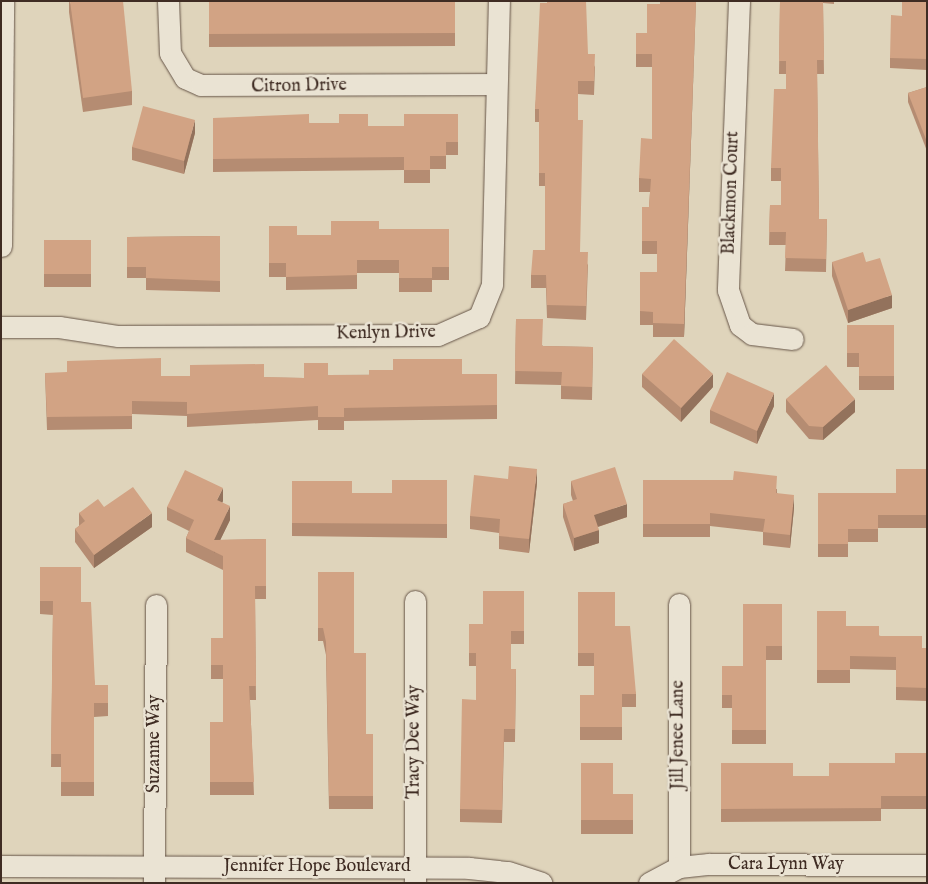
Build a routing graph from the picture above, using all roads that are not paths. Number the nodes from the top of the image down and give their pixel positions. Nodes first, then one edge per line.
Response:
1 (3, 1) edge
2 (168, 1) edge
3 (499, 1) edge
4 (739, 1) edge
5 (496, 84) junction
6 (1, 246) edge
7 (1, 327) edge
8 (794, 339) dead end
9 (415, 601) dead end
10 (679, 604) dead end
11 (156, 605) dead end
12 (927, 865) edge
13 (1, 866) edge
14 (679, 867) junction
15 (154, 875) edge
16 (415, 875) edge
17 (541, 883) edge
18 (649, 883) edge

1 - 6 street
2 - 5 street, Citron Drive
3 - 5 street, Kenlyn Drive
4 - 8 street, Blackmon Court
5 - 7 street, Kenlyn Drive
9 - 16 street, Tracy Dee Way
10 - 14 street, Jill Jenee Lane
11 - 15 street, Suzanne Way
12 - 14 street, Cara Lynn Way
13 - 15 street, Jennifer Hope Boulevard
14 - 18 street, Cara Lynn Way
15 - 16 street, Jennifer Hope Boulevard
16 - 17 street, Jennifer Hope Boulevard

